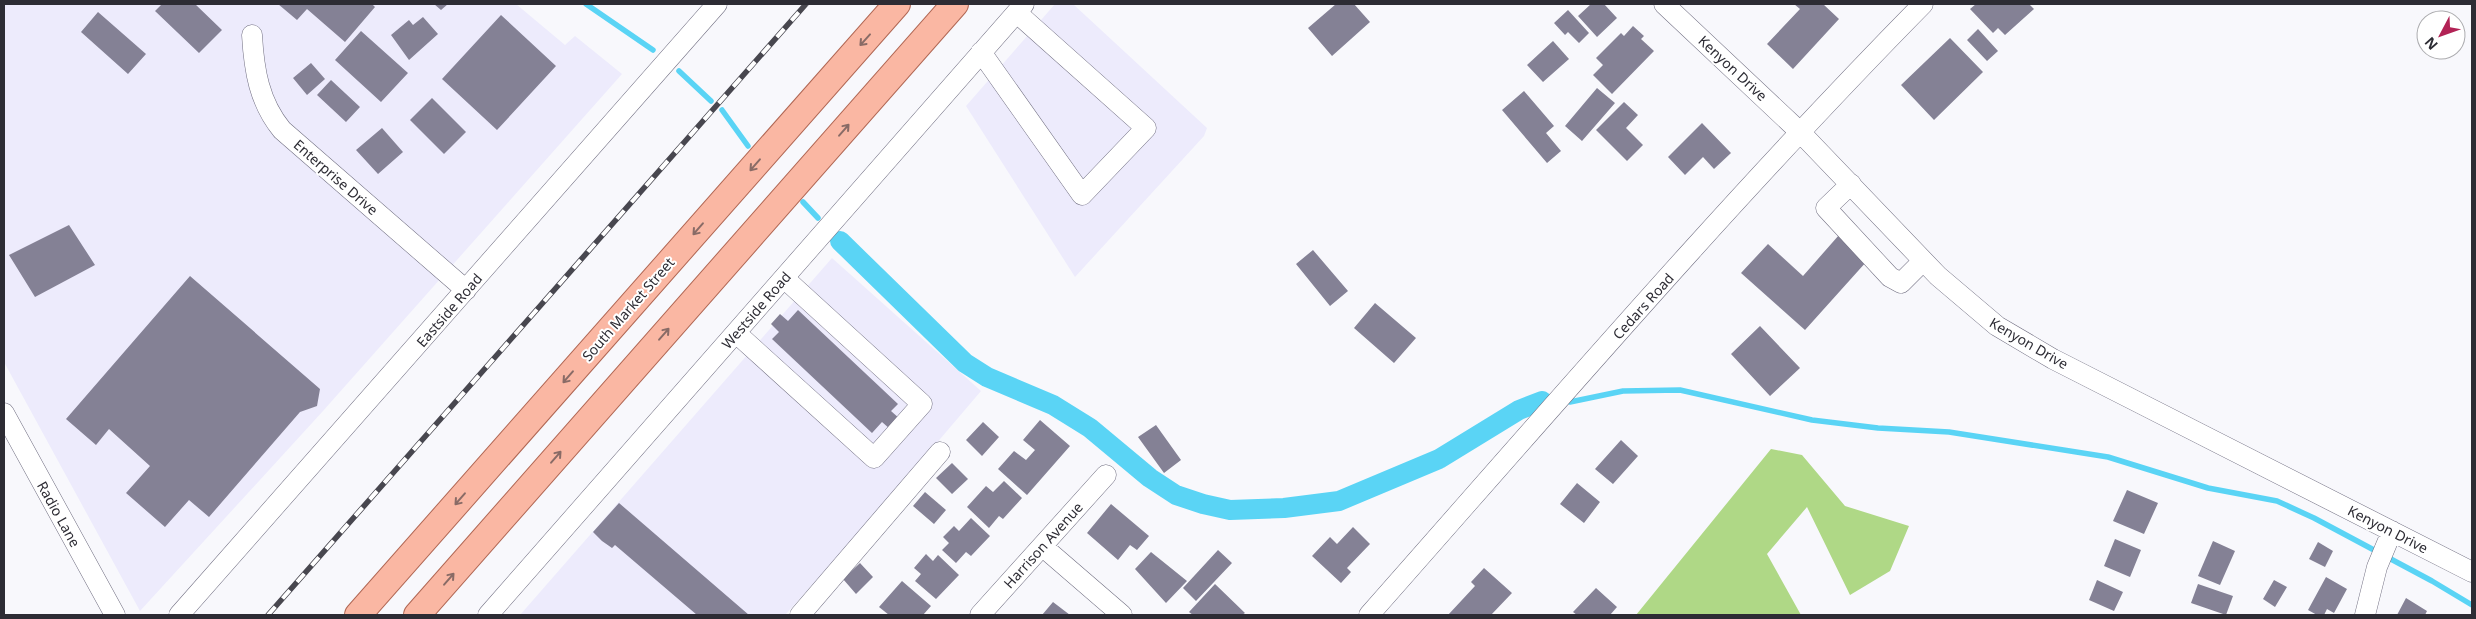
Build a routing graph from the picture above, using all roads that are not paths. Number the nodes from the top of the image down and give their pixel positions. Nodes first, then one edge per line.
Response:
1 (717, 4) edge
2 (897, 4) edge
3 (955, 4) edge
4 (1664, 4) edge
5 (1923, 4) edge
6 (1020, 8) edge
7 (252, 35) dead end
8 (982, 52) junction
9 (1800, 132) junction
10 (1851, 184) junction
11 (1923, 261) junction
12 (784, 278) junction
13 (466, 290) junction
14 (736, 333) junction
15 (4, 413) edge
16 (940, 452) dead end
17 (1106, 475) dead end
18 (2390, 537) junction
19 (1042, 546) junction
20 (2468, 565) edge
21 (115, 615) edge
22 (179, 615) edge
23 (358, 615) edge
24 (417, 615) edge
25 (488, 615) edge
26 (800, 615) edge
27 (980, 615) edge
28 (1122, 615) edge
29 (1369, 615) edge
30 (2365, 615) edge

1 - 13 street, Eastside Road
2 -> 23 main road, South Market Street
24 -> 3 main road
4 - 9 street, Kenyon Drive
5 - 9 street, Cedars Road
6 - 8 street, Westside Road
6 - 8 street
7 - 13 street, Enterprise Drive
8 - 12 street, Westside Road
9 - 10 street, Kenyon Drive
9 - 29 street, Cedars Road
10 - 11 street, Kenyon Drive
10 - 11 street
11 - 18 street, Kenyon Drive
12 - 14 street, Westside Road
12 - 14 street
13 - 22 street, Eastside Road
14 - 25 street, Westside Road
15 - 21 street, Radio Lane
16 - 26 street
17 - 19 street, Harrison Avenue
18 - 20 street, Kenyon Drive
18 - 30 street
19 - 27 street, Harrison Avenue
19 - 28 street

